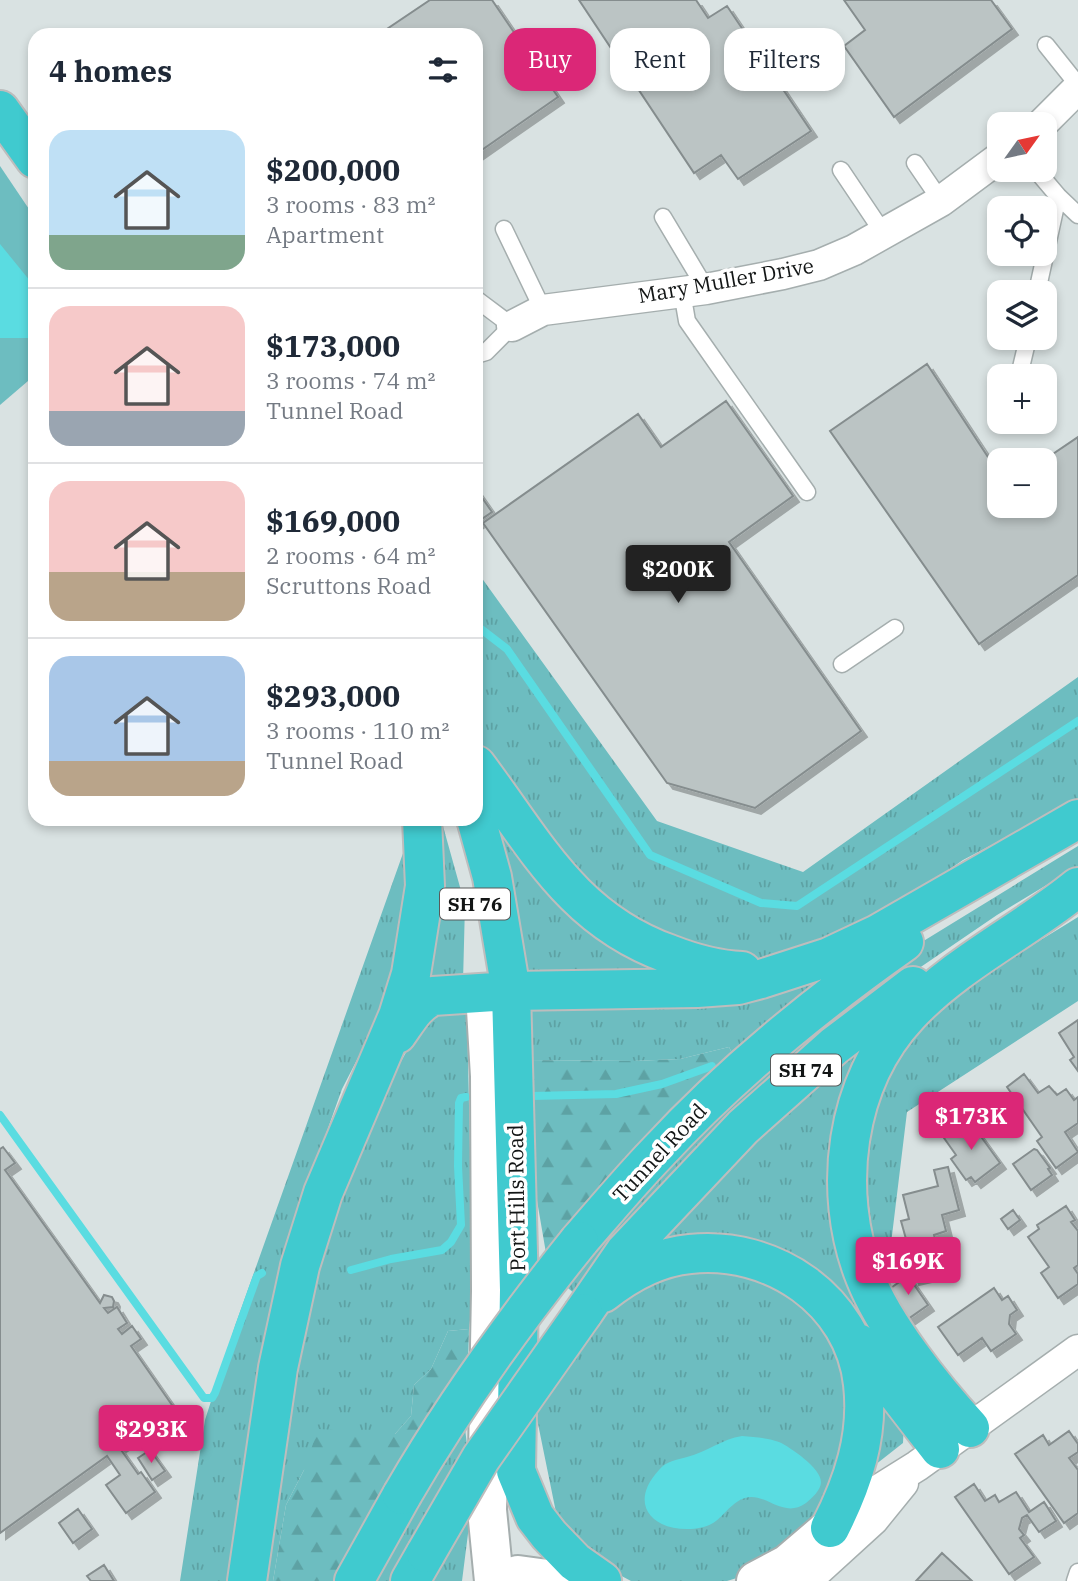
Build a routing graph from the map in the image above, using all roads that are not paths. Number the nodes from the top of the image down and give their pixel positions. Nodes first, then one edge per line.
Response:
1 (1046, 45) dead end
2 (1078, 87) edge
3 (0, 110) edge
4 (1054, 112) edge
5 (28, 149) edge
6 (915, 163) dead end
7 (987, 167) edge
8 (841, 170) dead end
9 (1046, 182) edge
10 (1058, 196) junction
11 (941, 201) junction
12 (1078, 215) edge
13 (663, 217) dead end
14 (504, 229) dead end
15 (884, 234) junction
16 (1040, 280) edge
17 (694, 290) junction
18 (483, 304) edge
19 (542, 310) junction
20 (512, 326) junction
21 (483, 353) edge
22 (807, 492) dead end
23 (895, 628) dead end
24 (842, 664) dead end
25 (483, 774) edge
26 (1078, 820) edge
27 (422, 826) edge
28 (453, 826) edge
29 (478, 826) edge
30 (1078, 834) edge
31 (1078, 885) edge
32 (784, 972) junction
33 (498, 992) junction
34 (379, 1058) junction
35 (583, 1313) junction
36 (846, 1329) junction
37 (1078, 1350) edge
38 (942, 1448) junction
39 (502, 1472) junction
40 (830, 1528) junction
41 (418, 1567) edge
42 (1078, 1572) edge
43 (496, 1580) edge
44 (247, 1581) edge
45 (354, 1581) edge
46 (562, 1581) edge
47 (602, 1581) edge
48 (756, 1581) edge
49 (806, 1581) edge
50 (1075, 1581) edge

1 - 2 lane
2 - 4 street
3 - 5 highway
6 - 11 lane
7 - 11 street, Mary Muller Drive
8 - 15 lane
9 - 10 lane
10 - 12 lane
10 - 16 lane
11 - 15 street, Mary Muller Drive
13 - 17 lane
14 - 19 lane
15 - 17 street, Mary Muller Drive
17 - 19 street, Mary Muller Drive
17 - 22 lane
18 - 20 lane
19 - 20 street, Mary Muller Drive
20 - 21 lane
23 - 24 lane
25 - 32 highway
26 - 32 highway
27 - 34 highway
28 - 33 highway, Port Hills Road / SH 76
29 - 33 highway, Port Hills Road
30 - 45 highway, Tunnel Road / SH 74, bridge
31 - 35 highway, Tunnel Road / SH 74
31 - 38 highway
32 - 33 highway
33 - 34 highway
33 - 39 street, Port Hills Road / SH 76
34 - 44 highway
35 - 36 highway
35 - 41 highway, Tunnel Road / SH 74, bridge
36 - 38 highway
36 - 40 highway
37 - 38 street
38 - 40 street
38 - 49 street
39 - 43 street, Port Hills Road
39 - 47 highway
40 - 48 street
42 - 50 lane
43 - 46 street

